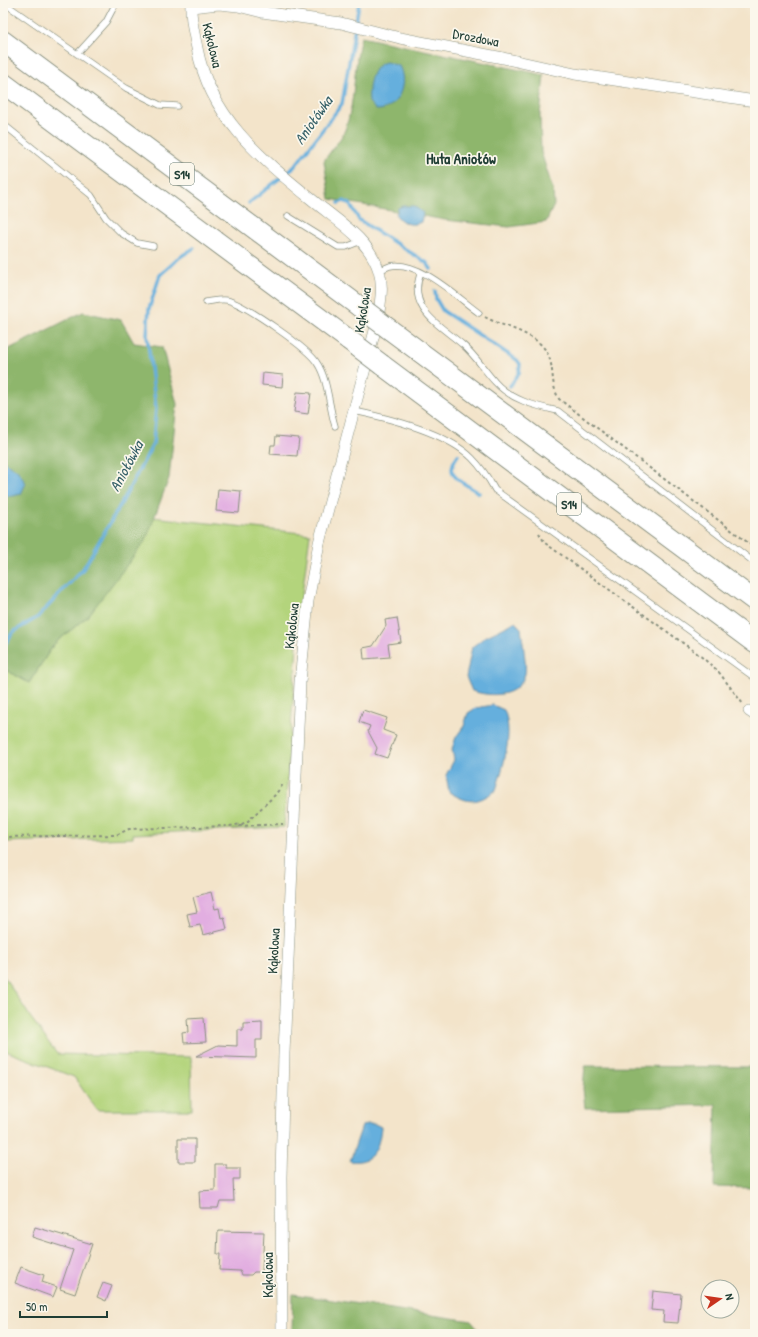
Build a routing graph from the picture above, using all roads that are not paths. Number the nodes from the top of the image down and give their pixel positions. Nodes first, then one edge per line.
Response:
1 (4, 3) edge
2 (116, 3) edge
3 (146, 3) edge
4 (149, 3) edge
5 (191, 5) edge
6 (3, 41) edge
7 (77, 54) junction
8 (3, 83) edge
9 (755, 100) edge
10 (177, 106) dead end
11 (3, 124) edge
12 (288, 216) dead end
13 (361, 241) junction
14 (153, 246) dead end
15 (379, 271) junction
16 (421, 272) junction
17 (206, 302) dead end
18 (479, 313) road end
19 (354, 411) junction
20 (335, 426) dead end
21 (755, 563) edge
22 (755, 601) edge
23 (755, 643) edge
24 (755, 678) edge
25 (282, 1334) edge

1 - 7 lane
2 - 7 lane
3 - 4 lane
5 - 9 street, Drozdowa
5 - 13 street, Kąkolowa
6 - 22 highway, S14, bridge
7 - 10 lane
8 - 23 highway, S14, bridge
11 - 14 lane
12 - 13 lane
13 - 15 street, Kąkolowa
15 - 16 lane
15 - 19 street, Kąkolowa
16 - 18 lane
16 - 21 lane
17 - 20 lane
19 - 24 lane
19 - 25 street, Kąkolowa

